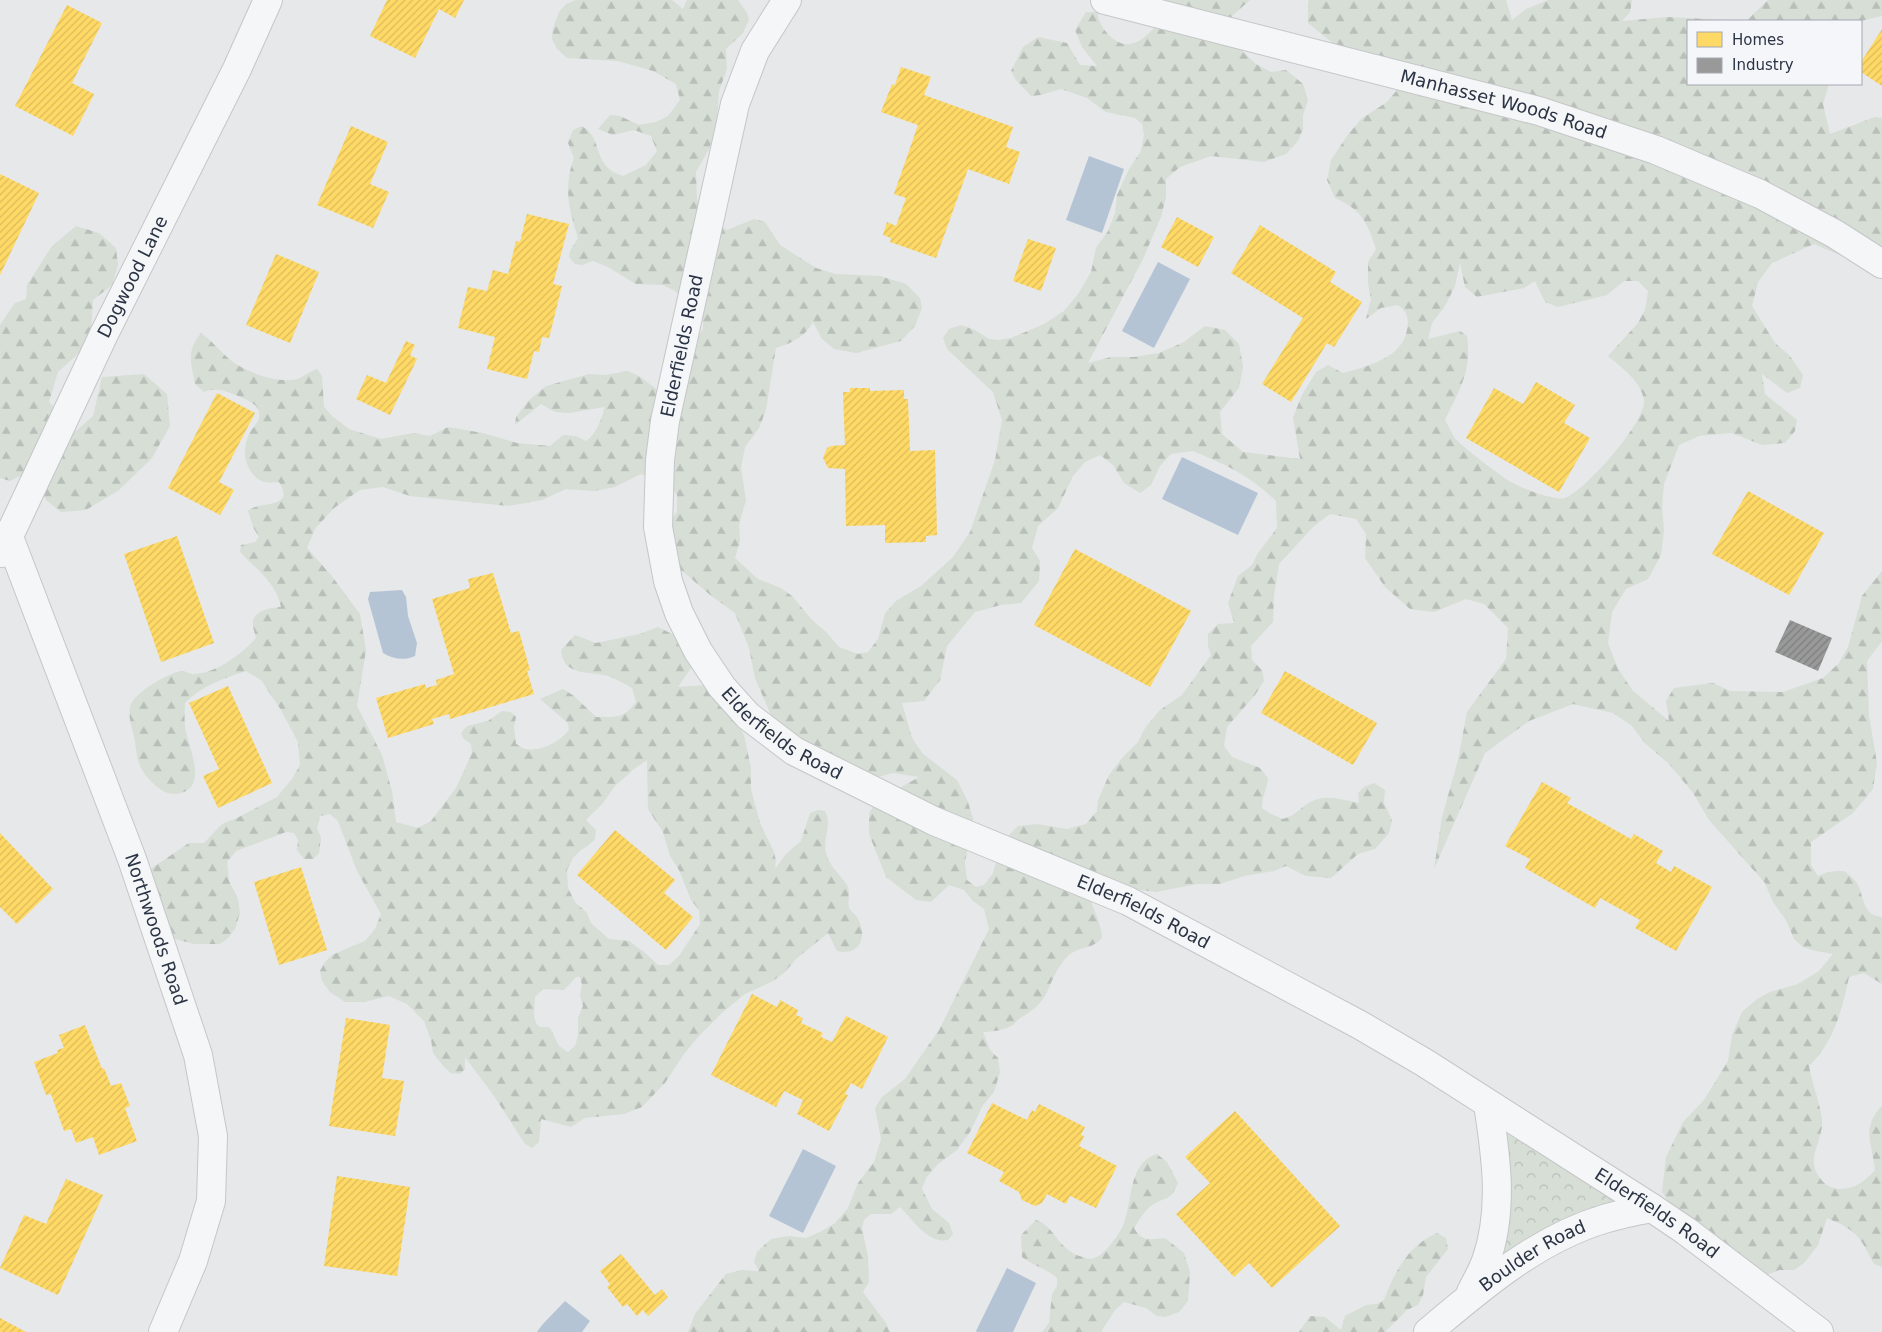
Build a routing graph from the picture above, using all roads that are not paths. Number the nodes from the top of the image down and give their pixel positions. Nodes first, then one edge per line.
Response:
1 (268, 0) edge
2 (787, 0) edge
3 (1105, 0) edge
4 (1882, 264) edge
5 (4, 545) edge
6 (1488, 1104) junction
7 (1652, 1208) junction
8 (1468, 1298) junction
9 (164, 1332) edge
10 (1428, 1332) edge
11 (1819, 1332) edge

1 - 5 street, Dogwood Lane
2 - 6 street, Elderfields Road
3 - 4 street, Manhasset Woods Road
5 - 9 street, Northwoods Road
6 - 7 street, Elderfields Road
6 - 8 street
7 - 8 street, Boulder Road
7 - 11 street, Elderfields Road
8 - 10 street, Boulder Road

